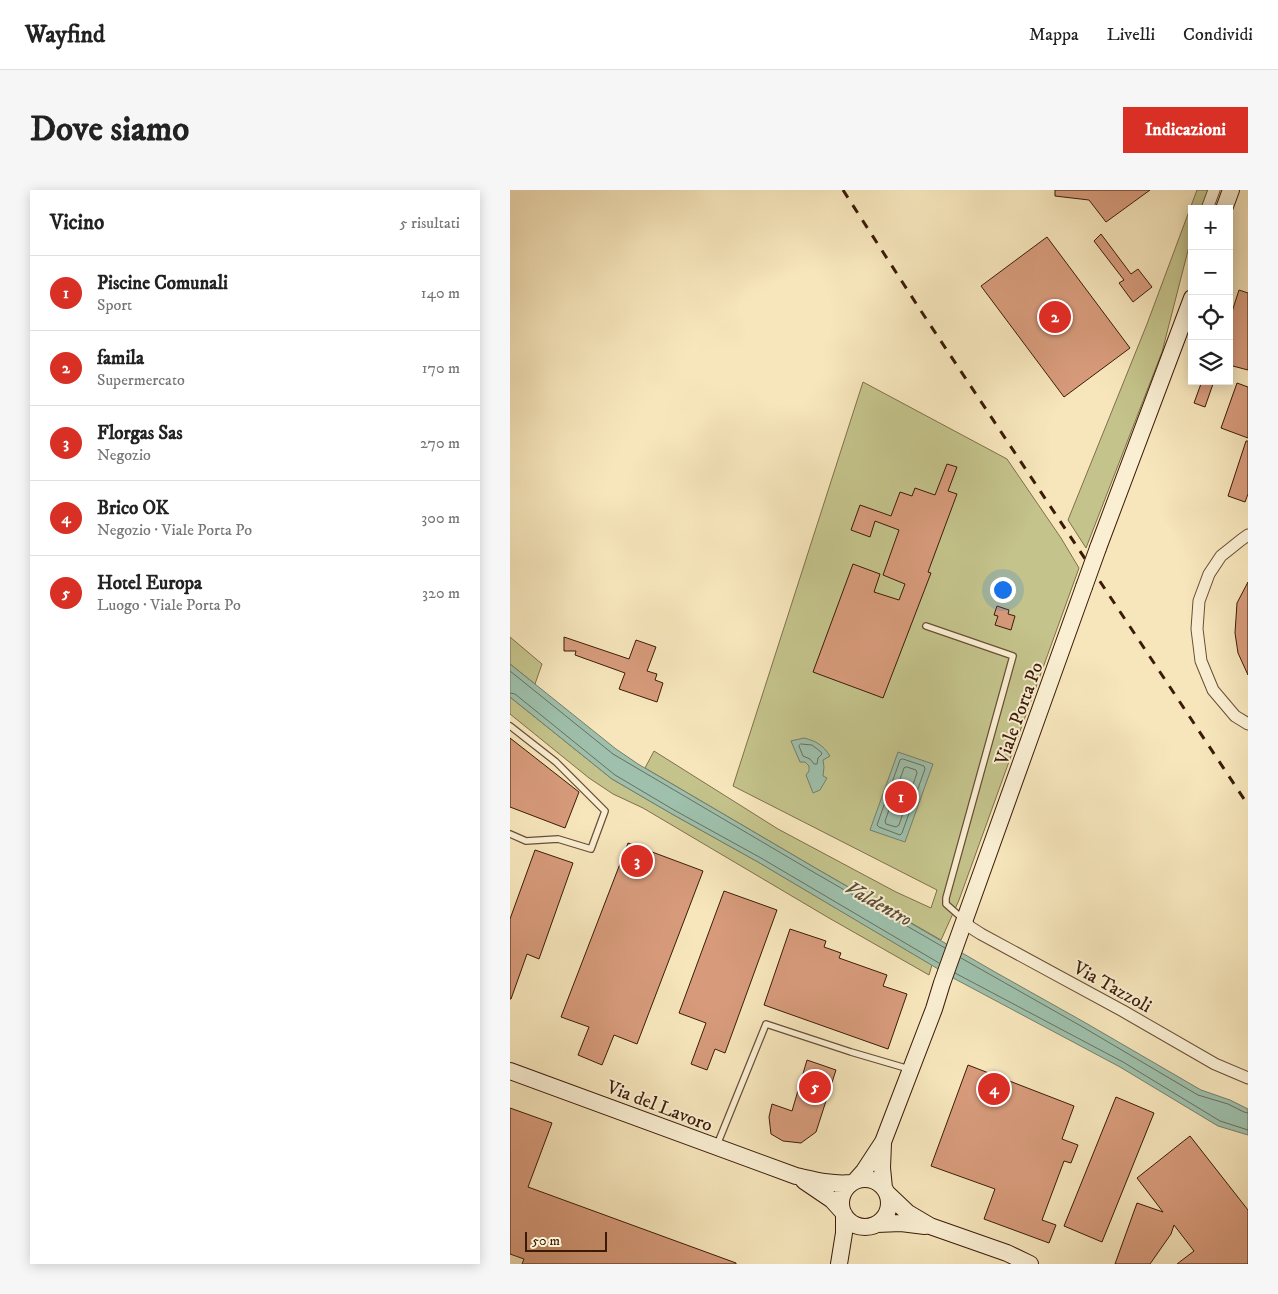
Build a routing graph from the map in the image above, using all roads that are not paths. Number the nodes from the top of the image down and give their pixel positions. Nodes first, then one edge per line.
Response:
1 (1214, 190) edge
2 (1231, 190) edge
3 (1208, 205) edge
4 (1225, 205) edge
5 (1188, 309) edge
6 (1248, 535) edge
7 (926, 626) dead end
8 (1248, 724) edge
9 (510, 726) edge
10 (510, 834) edge
11 (965, 921) junction
12 (510, 1070) edge
13 (911, 1070) junction
14 (1248, 1078) edge
15 (883, 1142) junction
16 (716, 1147) junction
17 (796, 1176) junction
18 (853, 1182) junction
19 (886, 1191) junction
20 (843, 1212) junction
21 (874, 1225) junction
22 (930, 1226) junction
23 (839, 1262) edge
24 (1030, 1264) edge

1 - 3 street
2 - 4 main road
5 - 11 main road, Viale Porta Po, bridge
6 - 8 street
7 - 11 lane
9 - 10 lane
11 - 13 main road, Viale Porta Po
11 - 14 street, Via Tazzoli
12 - 16 main road, Via del Lavoro
13 - 15 main road, Viale Porta Po
13 - 16 lane
15 - 18 main road, Viale Porta Po
15 - 19 main road, Viale Porta Po
16 - 17 main road, Via del Lavoro
17 - 18 main road
17 - 20 main road
18 - 19 main road
18 - 20 main road, Viale Porta Po
19 - 21 main road, Viale Porta Po
19 - 22 main road
20 - 21 main road
20 - 23 main road, Viale Porta Po
21 - 22 main road
21 - 23 main road, Viale Porta Po
22 - 24 main road

